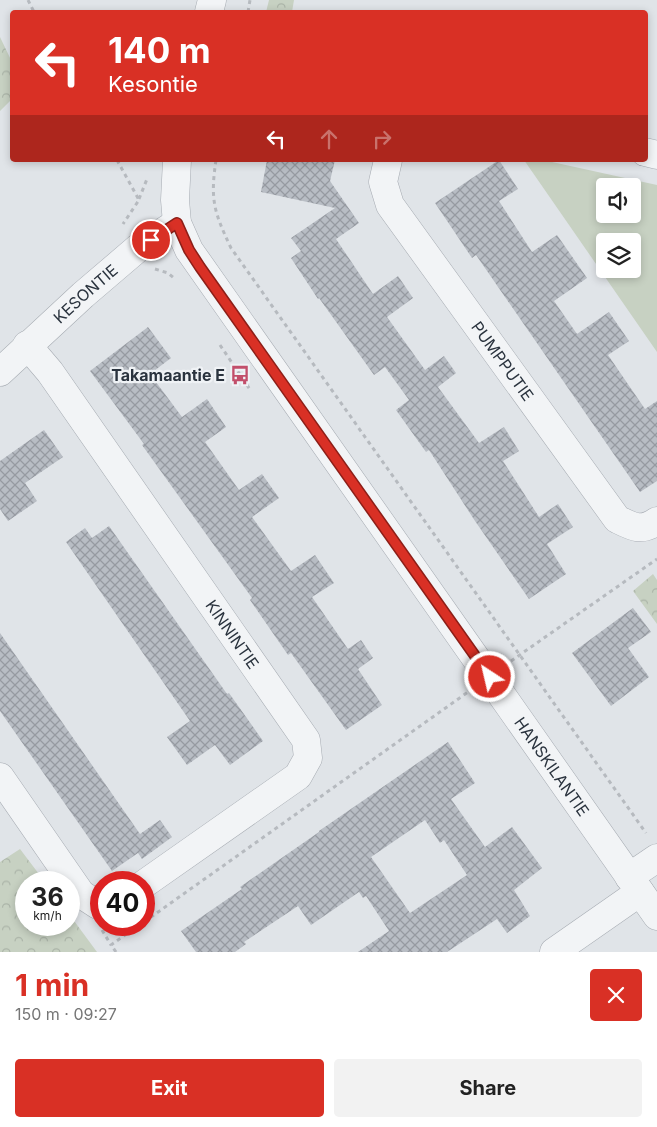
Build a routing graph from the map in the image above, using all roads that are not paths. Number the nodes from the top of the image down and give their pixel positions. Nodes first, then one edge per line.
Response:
1 (177, 162) edge
2 (388, 162) edge
3 (177, 223) junction
4 (27, 345) junction
5 (0, 372) edge
6 (657, 521) edge
7 (0, 777) edge
8 (654, 849) edge
9 (155, 876) edge
10 (634, 884) junction
11 (90, 900) edge
12 (657, 916) edge
13 (554, 952) edge

1 - 3 street, HANSKILANTIE
2 - 6 street, PUMPPUTIE
3 - 4 street, KESONTIE
3 - 10 street, HANSKILANTIE
4 - 5 street, KESONTIE
4 - 9 street, KINNINTIE
7 - 11 street
8 - 10 street
10 - 12 street, HANSKILANTIE
10 - 13 street

